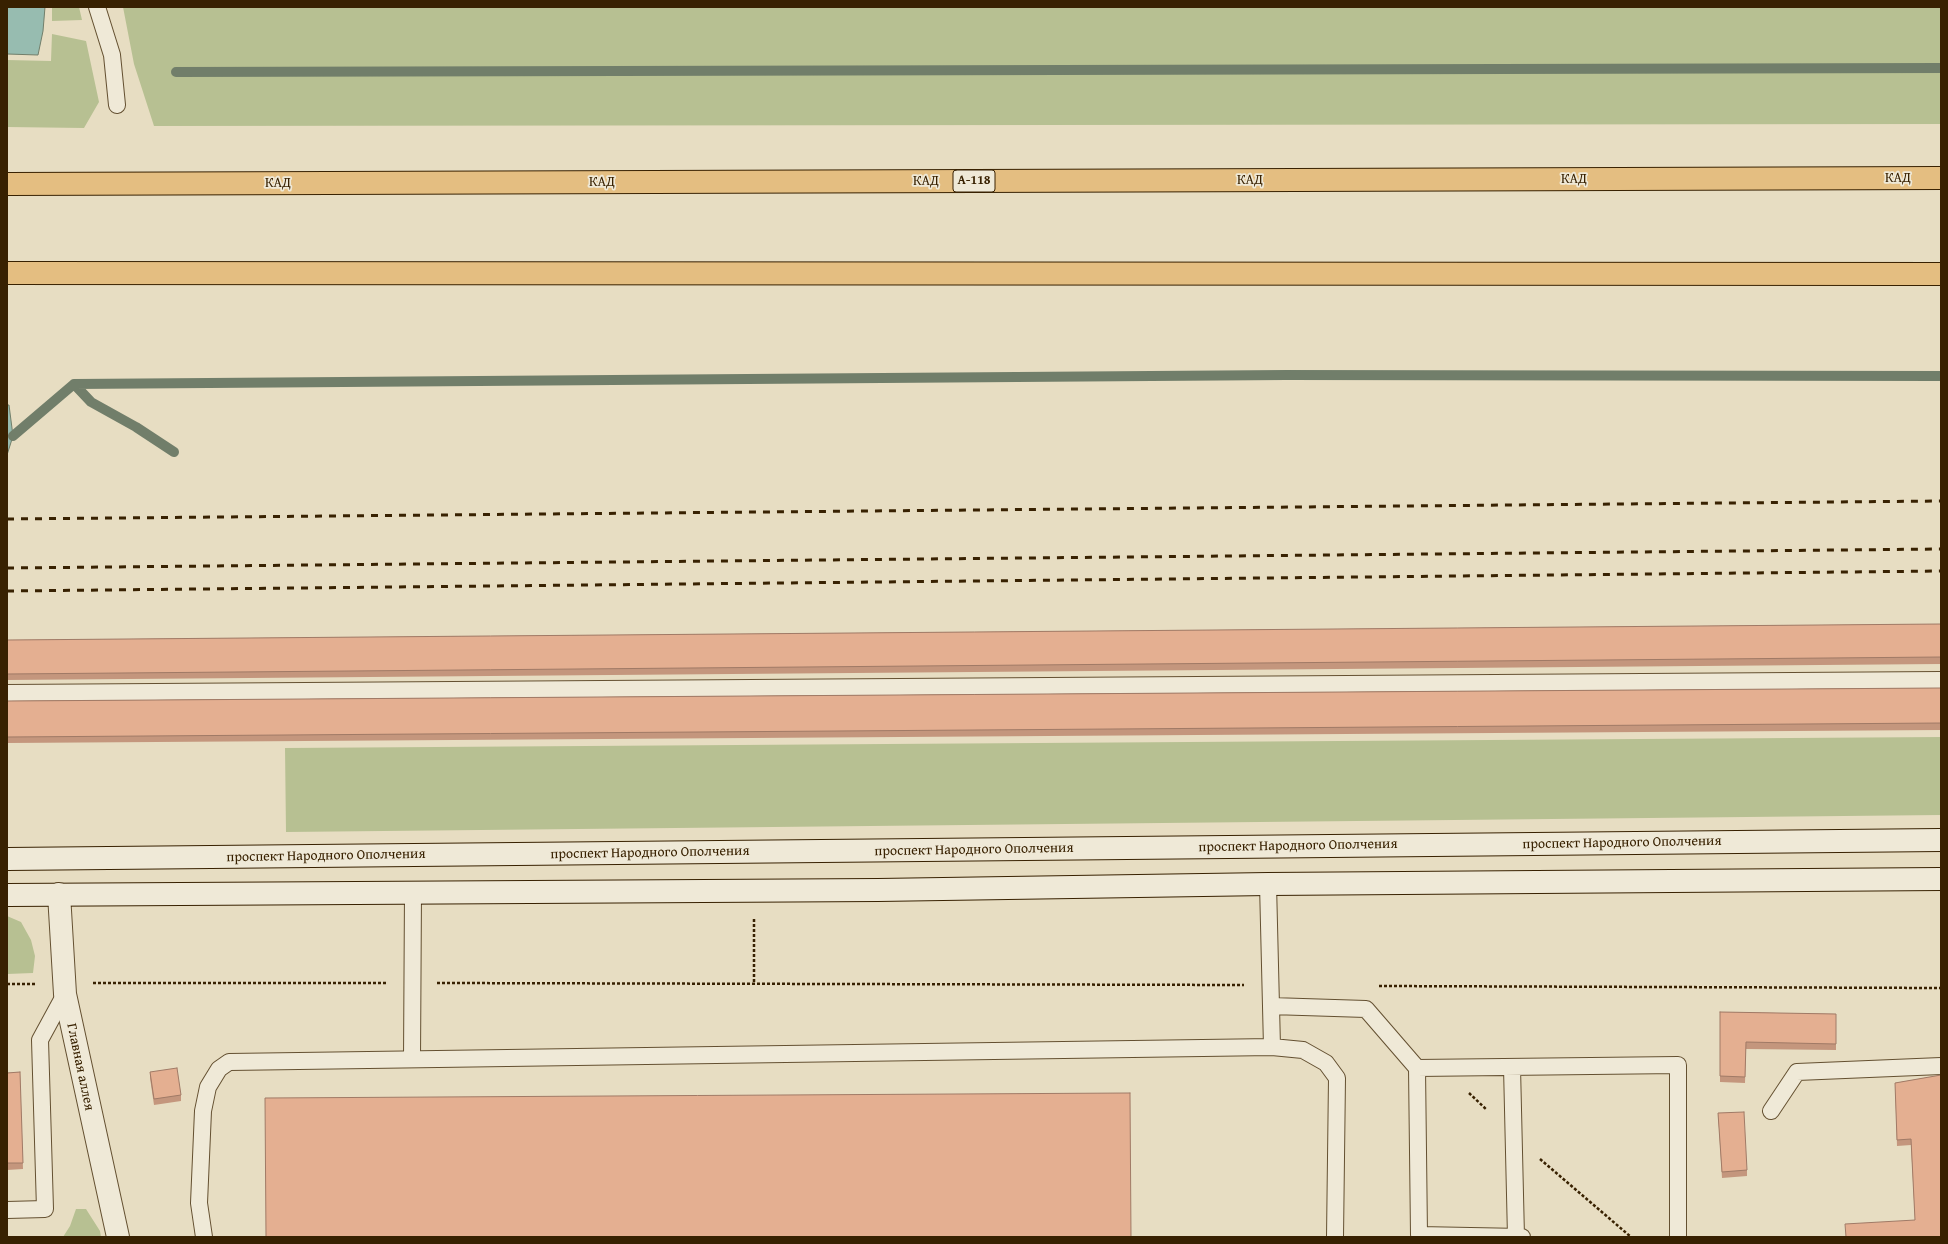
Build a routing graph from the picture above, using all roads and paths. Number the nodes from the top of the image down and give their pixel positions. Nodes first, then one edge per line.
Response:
1 (97, 7) edge
2 (117, 104) dead end
3 (1941, 178) edge
4 (7, 184) edge
5 (7, 273) edge
6 (1941, 274) edge
7 (1941, 680) edge
8 (7, 693) edge
9 (1941, 840) edge
10 (7, 859) edge
11 (1941, 879) edge
12 (1268, 884) junction
13 (413, 892) junction
14 (59, 894) junction
15 (7, 895) edge
16 (754, 911) dead end
17 (413, 982) junction
18 (7, 984) edge
19 (754, 984) junction
20 (1270, 985) junction
21 (1375, 986) dead end
22 (1941, 988) edge
23 (64, 989) junction
24 (1271, 1006) junction
25 (1272, 1047) junction
26 (412, 1060) junction
27 (1941, 1066) edge
28 (1512, 1067) junction
29 (1417, 1068) junction
30 (1771, 1111) dead end
31 (7, 1210) edge
32 (118, 1237) edge
33 (204, 1237) edge
34 (1335, 1237) edge
35 (1516, 1237) edge
36 (1522, 1237) edge
37 (1678, 1237) edge

1 - 2 lane
3 - 4 highway, КАД / А-118
5 - 6 highway
7 - 8 lane
9 - 10 main road, проспект Народного Ополчения
11 - 12 main road
12 - 13 main road
12 - 20 lane
13 - 14 main road
13 - 17 lane
14 - 15 main road
14 - 23 main road, Главная аллея
16 - 19 path
17 - 19 path
17 - 23 path
17 - 26 lane
18 - 23 path
19 - 20 path
20 - 24 lane
21 - 22 path
23 - 31 lane
23 - 32 main road, Главная аллея
24 - 25 lane
24 - 29 lane
25 - 26 lane
25 - 34 lane
26 - 33 lane
27 - 30 lane
28 - 29 lane
28 - 35 lane
28 - 37 lane
29 - 35 lane
35 - 36 lane

